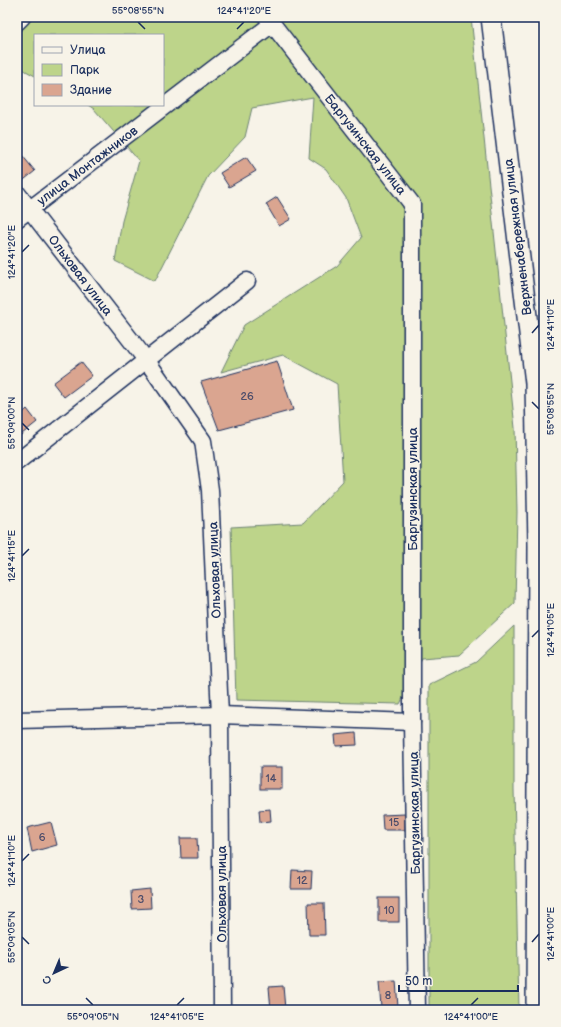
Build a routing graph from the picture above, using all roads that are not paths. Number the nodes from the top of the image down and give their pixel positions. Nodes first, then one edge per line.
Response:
1 (22, 17) edge
2 (491, 17) edge
3 (269, 20) edge
4 (17, 22) edge
5 (164, 103) edge
6 (160, 106) edge
7 (17, 193) edge
8 (30, 209) junction
9 (17, 219) edge
10 (247, 281) dead end
11 (147, 361) junction
12 (17, 462) edge
13 (220, 715) junction
14 (17, 720) edge
15 (412, 722) junction
16 (222, 1010) edge
17 (417, 1010) edge
18 (536, 1010) edge

1 - 4 street
2 - 18 street, Верхненабережная улица
3 - 5 street, улица Монтажников
3 - 15 street, Баргузинская улица
6 - 8 street, улица Монтажников
7 - 8 street, Ольховая улица
8 - 9 street, улица Монтажников
8 - 11 street, Ольховая улица
10 - 11 street
11 - 12 street
11 - 13 street, Ольховая улица
13 - 14 street
13 - 15 street
13 - 16 street, Ольховая улица
15 - 17 street, Баргузинская улица

